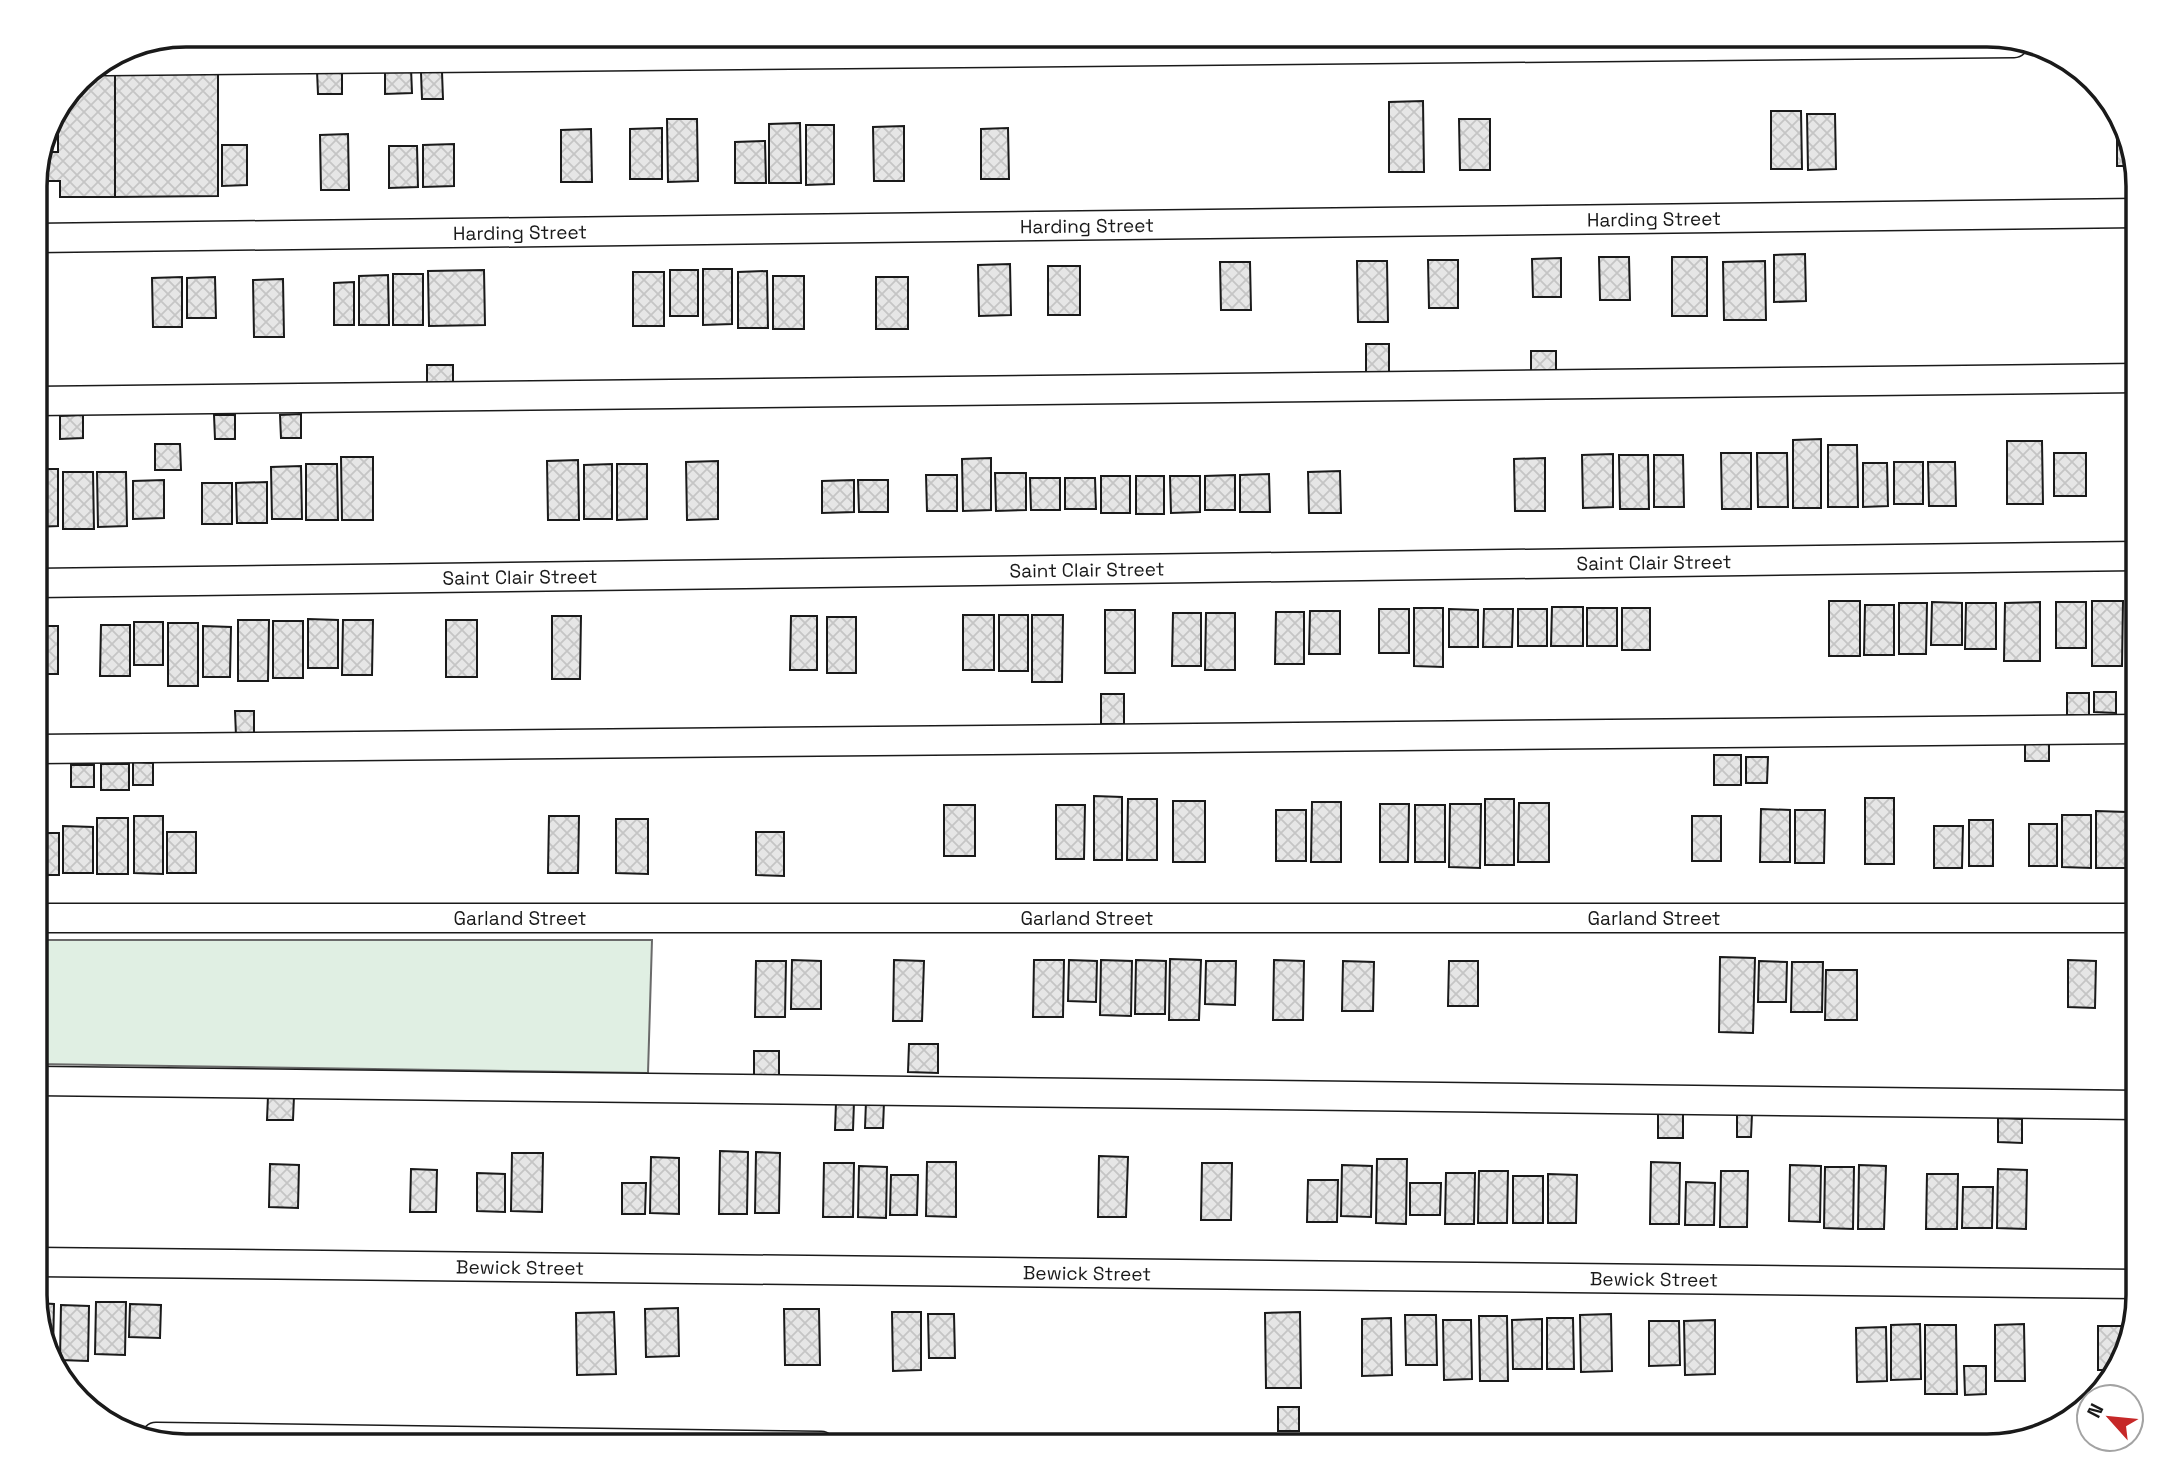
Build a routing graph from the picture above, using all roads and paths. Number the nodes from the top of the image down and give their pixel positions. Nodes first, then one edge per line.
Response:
1 (1566, 47) edge
2 (127, 61) edge
3 (2126, 213) edge
4 (48, 239) edge
5 (2126, 378) edge
6 (48, 401) edge
7 (2126, 556) edge
8 (48, 583) edge
9 (2126, 729) edge
10 (48, 749) edge
11 (48, 918) edge
12 (2126, 918) edge
13 (48, 1080) edge
14 (2126, 1105) edge
15 (48, 1262) edge
16 (2126, 1284) edge

1 - 2 street
3 - 4 street, Harding Street
5 - 6 street
7 - 8 street, Saint Clair Street
9 - 10 street
11 - 12 street, Garland Street
13 - 14 street
15 - 16 street, Bewick Street

